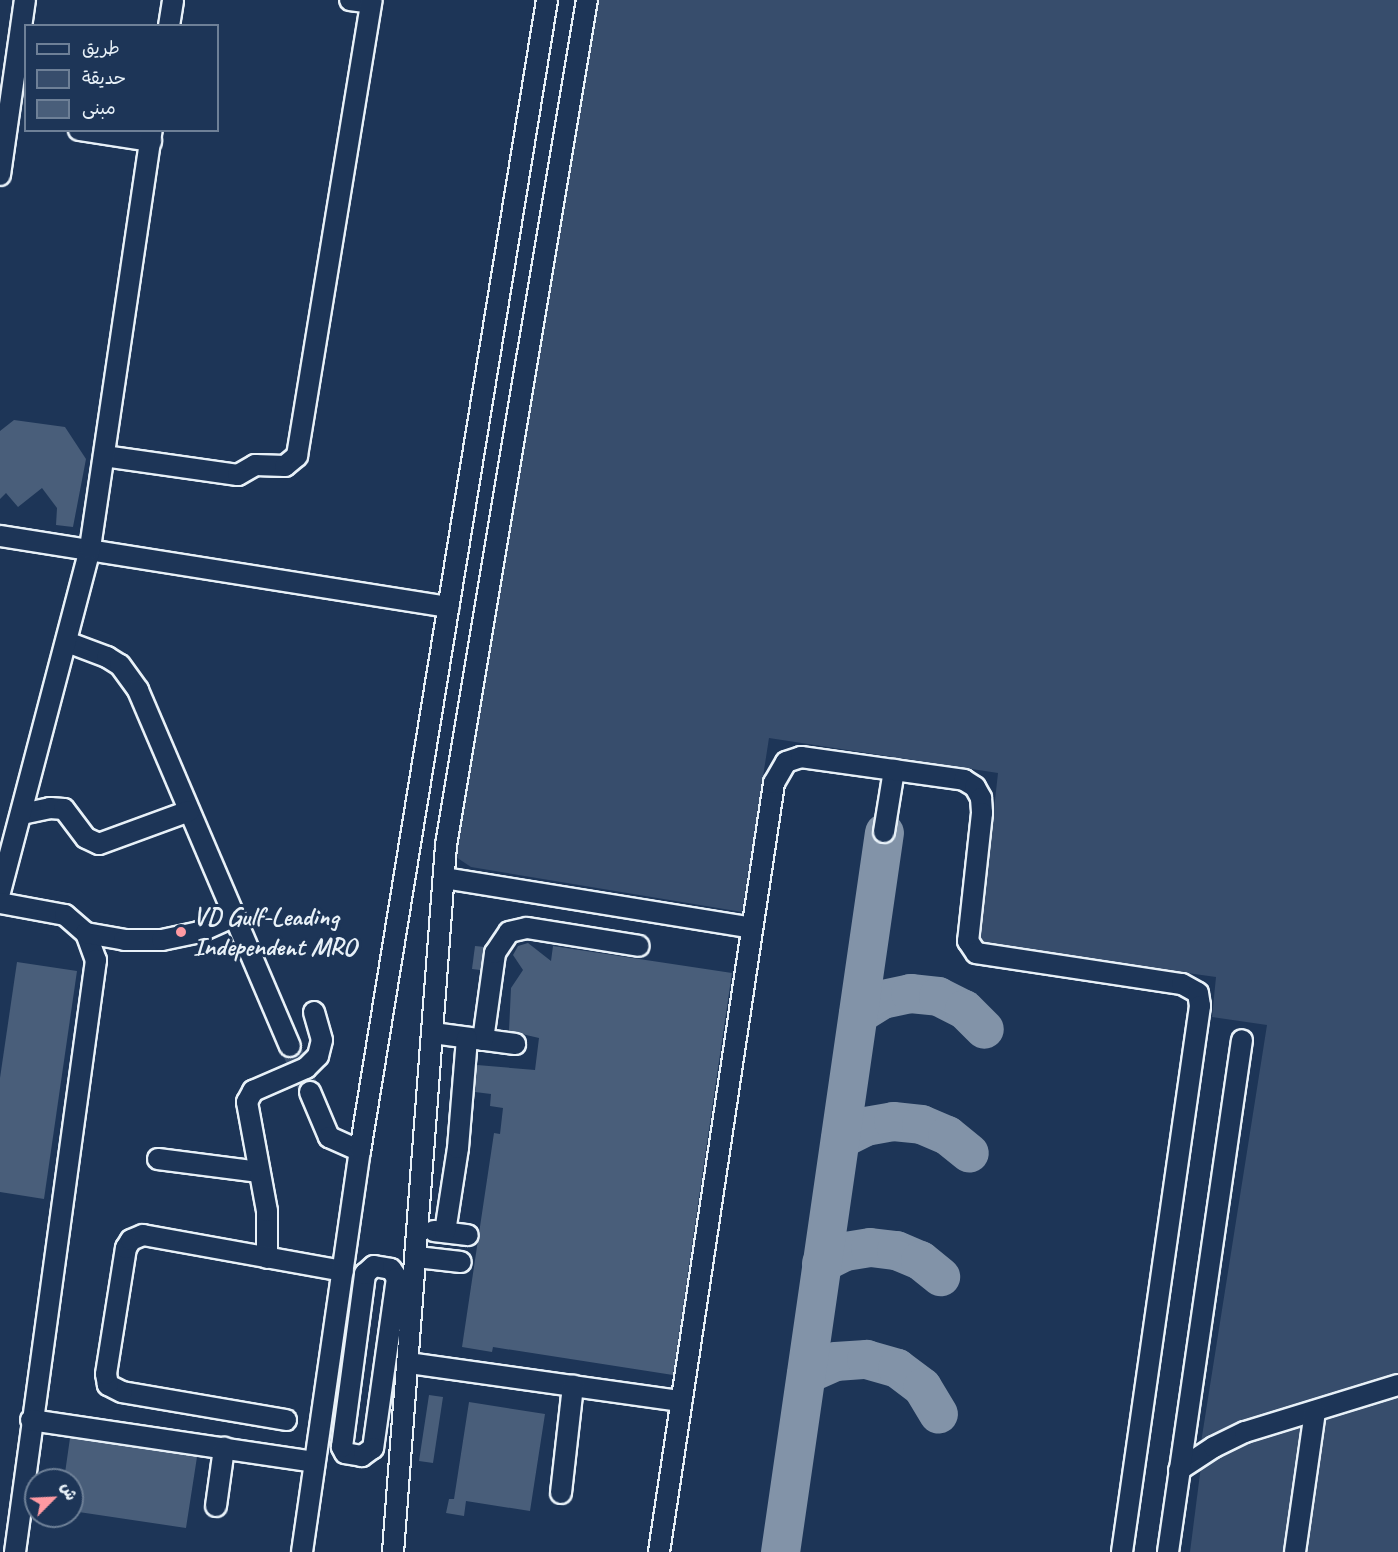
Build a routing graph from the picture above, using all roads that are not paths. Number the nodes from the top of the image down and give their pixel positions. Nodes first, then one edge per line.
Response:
1 (25, 0) edge
2 (173, 0) edge
3 (350, 0) edge
4 (547, 0) edge
5 (586, 0) edge
6 (372, 2) edge
7 (169, 24) edge
8 (10, 38) edge
9 (20, 73) edge
10 (17, 121) edge
11 (103, 132) edge
12 (151, 136) edge
13 (0, 175) edge
14 (104, 456) junction
15 (0, 536) edge
16 (90, 548) junction
17 (448, 607) junction
18 (67, 642) junction
19 (894, 770) junction
20 (189, 811) junction
21 (22, 814) junction
22 (884, 832) dead end
23 (444, 878) junction
24 (0, 892) edge
25 (0, 903) edge
26 (233, 917) junction
27 (752, 928) junction
28 (86, 933) junction
29 (639, 946) dead end
30 (314, 1012) dead end
31 (433, 1033) junction
32 (475, 1039) junction
33 (1242, 1040) dead end
34 (515, 1044) dead end
35 (290, 1046) tunnel mouth
36 (310, 1092) tunnel mouth
37 (425, 1144) junction
38 (458, 1148) junction
39 (360, 1151) junction
40 (158, 1159) dead end
41 (259, 1172) junction
42 (419, 1230) junction
43 (445, 1232) junction
44 (468, 1235) dead end
45 (417, 1257) junction
46 (267, 1258) junction
47 (461, 1262) dead end
48 (343, 1271) junction
49 (409, 1363) junction
50 (1398, 1385) edge
51 (573, 1386) junction
52 (681, 1401) junction
53 (1315, 1411) junction
54 (31, 1420) junction
55 (286, 1420) dead end
56 (224, 1448) junction
57 (343, 1451) junction
58 (315, 1455) junction
59 (1179, 1470) junction
60 (561, 1493) dead end
61 (216, 1506) dead end
62 (15, 1552) edge
63 (302, 1552) edge
64 (393, 1552) edge
65 (659, 1552) edge
66 (1122, 1552) edge
67 (1168, 1552) edge
68 (1295, 1552) edge

1 - 8 lane
2 - 7 lane
3 - 6 lane
4 - 17 lane
5 - 23 lane
6 - 14 lane
8 - 9 lane
9 - 10 lane
10 - 13 lane
11 - 12 lane
12 - 14 lane
14 - 16 lane
15 - 16 lane
16 - 17 lane
16 - 18 lane
17 - 39 lane
18 - 20 lane
18 - 21 lane
19 - 22 lane
19 - 27 lane
19 - 66 lane
20 - 21 lane
20 - 26 lane
21 - 24 lane
23 - 27 lane
23 - 31 lane
25 - 28 lane
26 - 28 lane
26 - 35 lane
27 - 52 lane
28 - 54 lane
29 - 32 lane
30 - 41 lane
31 - 32 lane
31 - 37 lane
32 - 34 lane
32 - 38 lane
33 - 59 lane
36 - 39 lane
37 - 38 lane
37 - 42 lane
38 - 43 lane
39 - 48 lane
40 - 41 lane
41 - 46 lane
42 - 43 lane
42 - 45 lane
43 - 44 lane
45 - 47 lane
45 - 49 lane
46 - 48 lane
46 - 55 lane
48 - 58 lane
49 - 51 lane
49 - 64 lane
50 - 53 lane
51 - 52 lane
51 - 60 lane
52 - 65 lane
53 - 59 lane
53 - 68 lane
54 - 56 lane
54 - 62 lane
56 - 58 lane
56 - 61 lane
57 - 57 lane
57 - 58 lane
58 - 63 lane
59 - 67 lane

